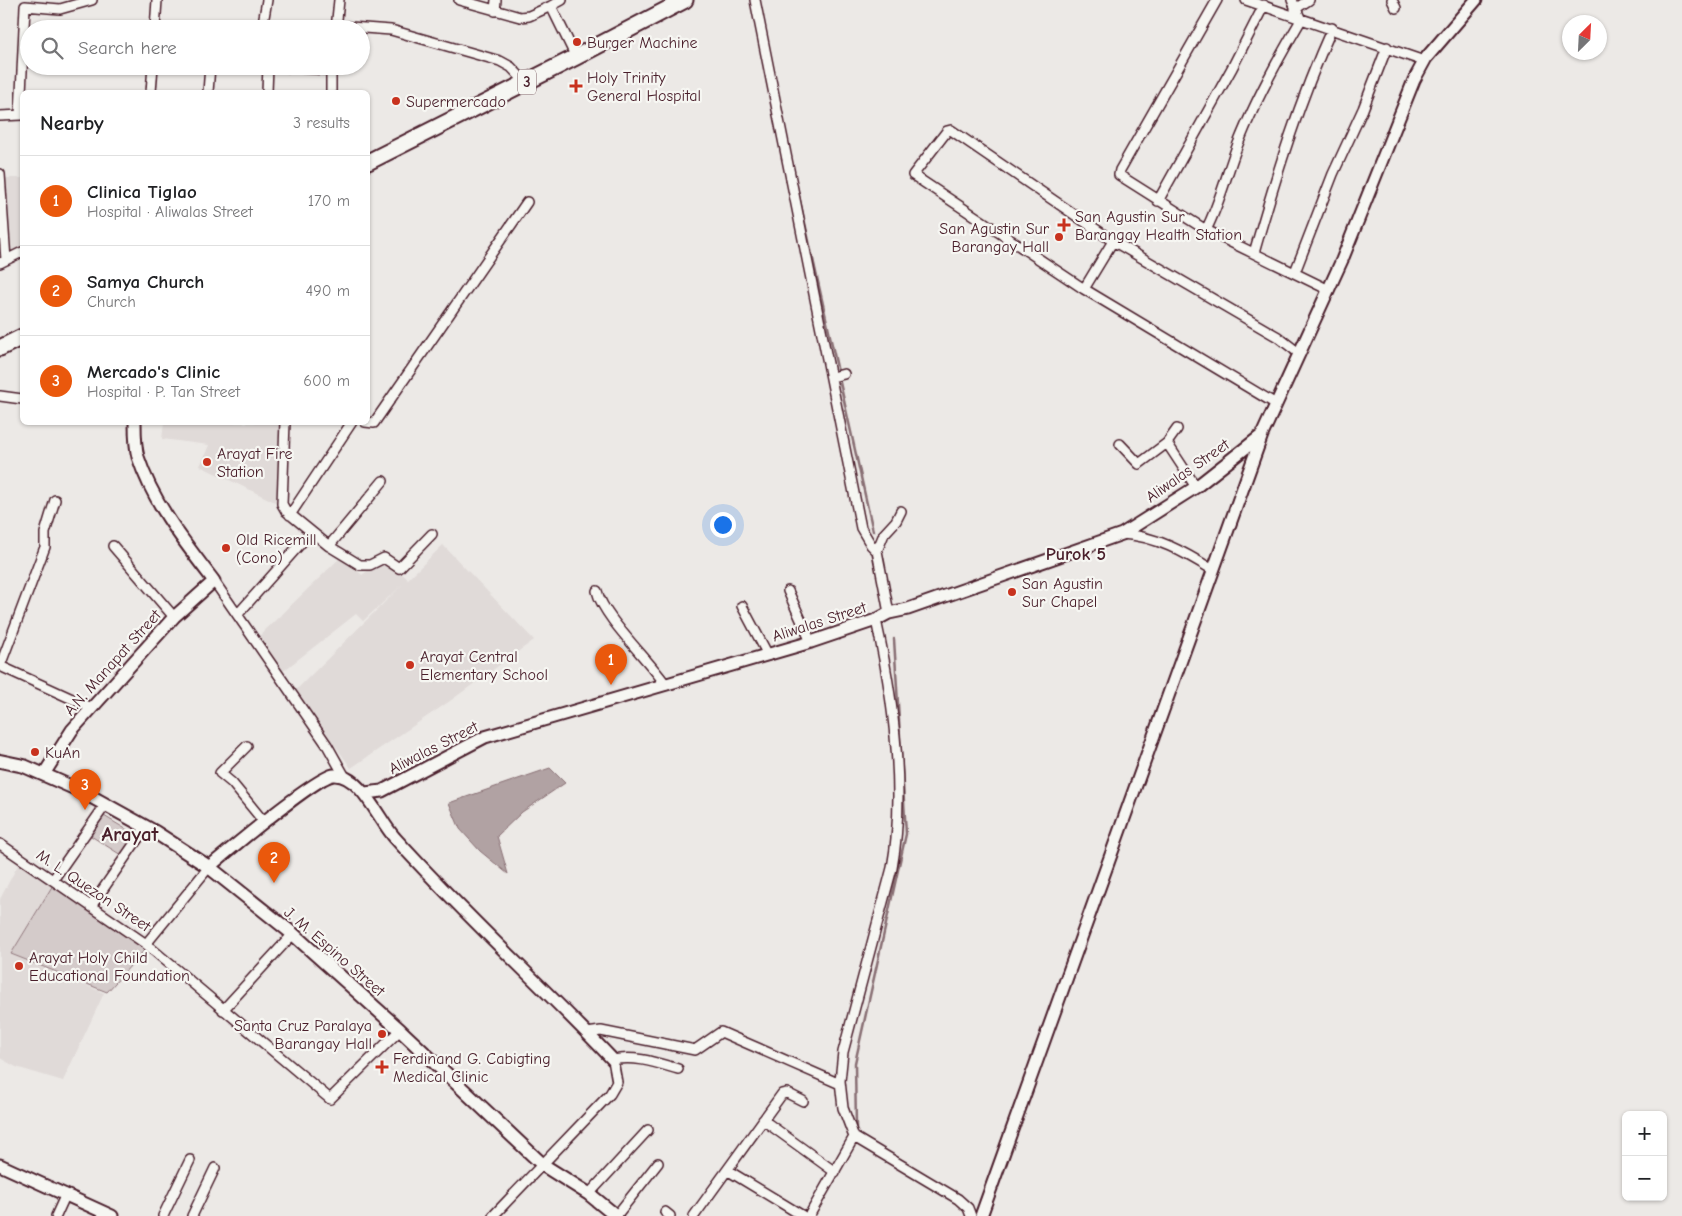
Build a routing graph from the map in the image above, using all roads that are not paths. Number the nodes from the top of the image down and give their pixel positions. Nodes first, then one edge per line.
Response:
1 (92, 0) edge
2 (156, 0) edge
3 (267, 0) edge
4 (339, 0) edge
5 (455, 0) edge
6 (459, 0) edge
7 (496, 0) edge
8 (562, 0) edge
9 (685, 0) edge
10 (755, 0) edge
11 (1217, 0) edge
12 (1246, 0) edge
13 (1309, 0) edge
14 (1476, 0) edge
15 (1294, 4) edge
16 (551, 6) junction
17 (1264, 6) junction
18 (495, 11) junction
19 (25, 20) edge
20 (155, 20) edge
21 (264, 20) edge
22 (338, 20) edge
23 (1301, 20) junction
24 (1332, 28) junction
25 (370, 29) edge
26 (1387, 47) junction
27 (576, 58) junction
28 (1424, 61) junction
29 (25, 75) edge
30 (153, 75) edge
31 (209, 75) edge
32 (269, 75) edge
33 (331, 75) edge
34 (526, 83) junction
35 (23, 90) edge
36 (152, 90) edge
37 (208, 90) edge
38 (267, 90) edge
39 (331, 90) edge
40 (20, 115) edge
41 (0, 116) edge
42 (370, 161) edge
43 (0, 174) edge
44 (1158, 201) junction
45 (527, 202) dead end
46 (1206, 230) junction
47 (1113, 241) junction
48 (20, 253) edge
49 (1254, 253) junction
50 (3, 261) edge
51 (1294, 272) junction
52 (1084, 289) junction
53 (1330, 290) junction
54 (20, 338) edge
55 (0, 348) edge
56 (1300, 354) junction
57 (844, 374) dead end
58 (833, 377) junction
59 (0, 396) edge
60 (20, 399) edge
61 (1276, 404) junction
62 (370, 423) edge
63 (135, 425) edge
64 (284, 425) edge
65 (350, 425) edge
66 (1177, 429) dead end
67 (1262, 435) junction
68 (1167, 443) junction
69 (1120, 444) dead end
70 (383, 481) dead end
71 (1196, 486) junction
72 (55, 500) dead end
73 (900, 511) dead end
74 (290, 515) junction
75 (310, 533) junction
76 (432, 534) dead end
77 (1122, 534) junction
78 (113, 546) dead end
79 (328, 546) junction
80 (877, 551) junction
81 (1213, 570) junction
82 (214, 581) junction
83 (597, 591) dead end
84 (788, 591) dead end
85 (742, 606) dead end
86 (889, 613) junction
87 (238, 614) junction
88 (174, 617) junction
89 (876, 620) junction
90 (811, 642) junction
91 (768, 655) junction
92 (0, 666) edge
93 (666, 684) junction
94 (92, 708) junction
95 (247, 746) dead end
96 (0, 761) edge
97 (44, 774) junction
98 (345, 778) junction
99 (366, 793) junction
100 (106, 804) junction
101 (264, 822) junction
102 (146, 827) junction
103 (0, 844) edge
104 (209, 867) junction
105 (53, 880) junction
106 (92, 905) junction
107 (293, 934) junction
108 (146, 944) junction
109 (223, 1010) junction
110 (400, 1030) junction
111 (587, 1033) junction
112 (613, 1060) junction
113 (678, 1069) dead end
114 (840, 1084) junction
115 (803, 1101) dead end
116 (763, 1120) junction
117 (648, 1130) dead end
118 (854, 1137) junction
119 (190, 1160) dead end
120 (658, 1163) dead end
121 (0, 1165) edge
122 (543, 1165) junction
123 (215, 1168) dead end
124 (727, 1170) junction
125 (835, 1172) junction
126 (66, 1194) junction
127 (589, 1194) junction
128 (697, 1215) edge
129 (56, 1216) edge
130 (112, 1216) edge
131 (163, 1216) edge
132 (192, 1216) edge
133 (493, 1216) edge
134 (616, 1216) edge
135 (803, 1216) edge
136 (809, 1216) edge
137 (971, 1216) edge
138 (981, 1216) edge

1 - 19 street
2 - 20 street
3 - 21 street
4 - 22 street
5 - 6 street
6 - 18 street
7 - 18 street
8 - 16 street
9 - 27 highway, 3
10 - 58 street
11 - 44 street
12 - 17 street
13 - 15 street
14 - 28 street
15 - 23 street
16 - 18 street
16 - 27 street
17 - 23 street
17 - 44 street
23 - 24 street
23 - 46 street
24 - 26 street
24 - 49 street
25 - 34 street
26 - 28 street
26 - 51 street
27 - 34 highway, 3
28 - 53 street
29 - 35 street
30 - 36 street
31 - 37 street
32 - 38 street
33 - 39 street
34 - 42 highway, 3
40 - 41 street
43 - 50 street
44 - 46 street
45 - 62 street
46 - 49 street
47 - 52 street
47 - 52 street
47 - 56 street
48 - 50 street
49 - 51 street
51 - 53 street
52 - 61 street
53 - 56 street
54 - 55 highway
56 - 61 street
57 - 58 street
58 - 80 street
59 - 60 street
61 - 67 street
63 - 82 street
64 - 74 street
65 - 74 street
66 - 68 street
67 - 71 street, Aliwalas Street
67 - 81 street
68 - 69 street
68 - 71 street
70 - 79 street
71 - 77 street, Aliwalas Street
72 - 92 street
73 - 80 street
74 - 75 street
75 - 79 street
75 - 87 street
76 - 79 street
77 - 81 street
77 - 86 street, Aliwalas Street
78 - 88 street
80 - 86 street
81 - 138 street
82 - 87 street
82 - 88 street, A.N. Manapat Street
83 - 93 street
84 - 90 street
85 - 91 street
86 - 89 street, Aliwalas Street
87 - 98 street
88 - 94 street, A.N. Manapat Street
89 - 90 street, Aliwalas Street
89 - 114 street
90 - 91 street, Aliwalas Street
91 - 93 street, Aliwalas Street
92 - 94 street
93 - 99 street, Aliwalas Street
94 - 97 street, A.N. Manapat Street
95 - 101 street
96 - 97 main road, J. M. Espino Street
97 - 100 main road, J. M. Espino Street
98 - 99 street
98 - 101 street
99 - 111 street
100 - 102 main road, J. M. Espino Street
100 - 105 street
101 - 104 street
102 - 104 main road, J. M. Espino Street
102 - 106 street
103 - 105 street, M. L. Quezon Street
104 - 107 main road, J. M. Espino Street
104 - 108 street
105 - 106 street, M. L. Quezon Street
106 - 108 street, M. L. Quezon Street
107 - 109 street
107 - 110 main road, J. M. Espino Street
108 - 109 street, M. L. Quezon Street
109 - 110 street, M. L. Quezon Street
110 - 122 main road, J. M. Espino Street
111 - 112 street
111 - 114 street
112 - 113 street
112 - 122 street
114 - 118 street
115 - 116 street
116 - 124 street
116 - 125 street
117 - 127 street
118 - 125 street
118 - 137 street
119 - 131 street
120 - 134 street
121 - 126 street
122 - 127 main road, J. M. Espino Street
122 - 133 street
123 - 132 street
124 - 128 street
124 - 135 street
125 - 136 street
126 - 129 street
126 - 130 street
127 - 134 main road, J. M. Espino Street

